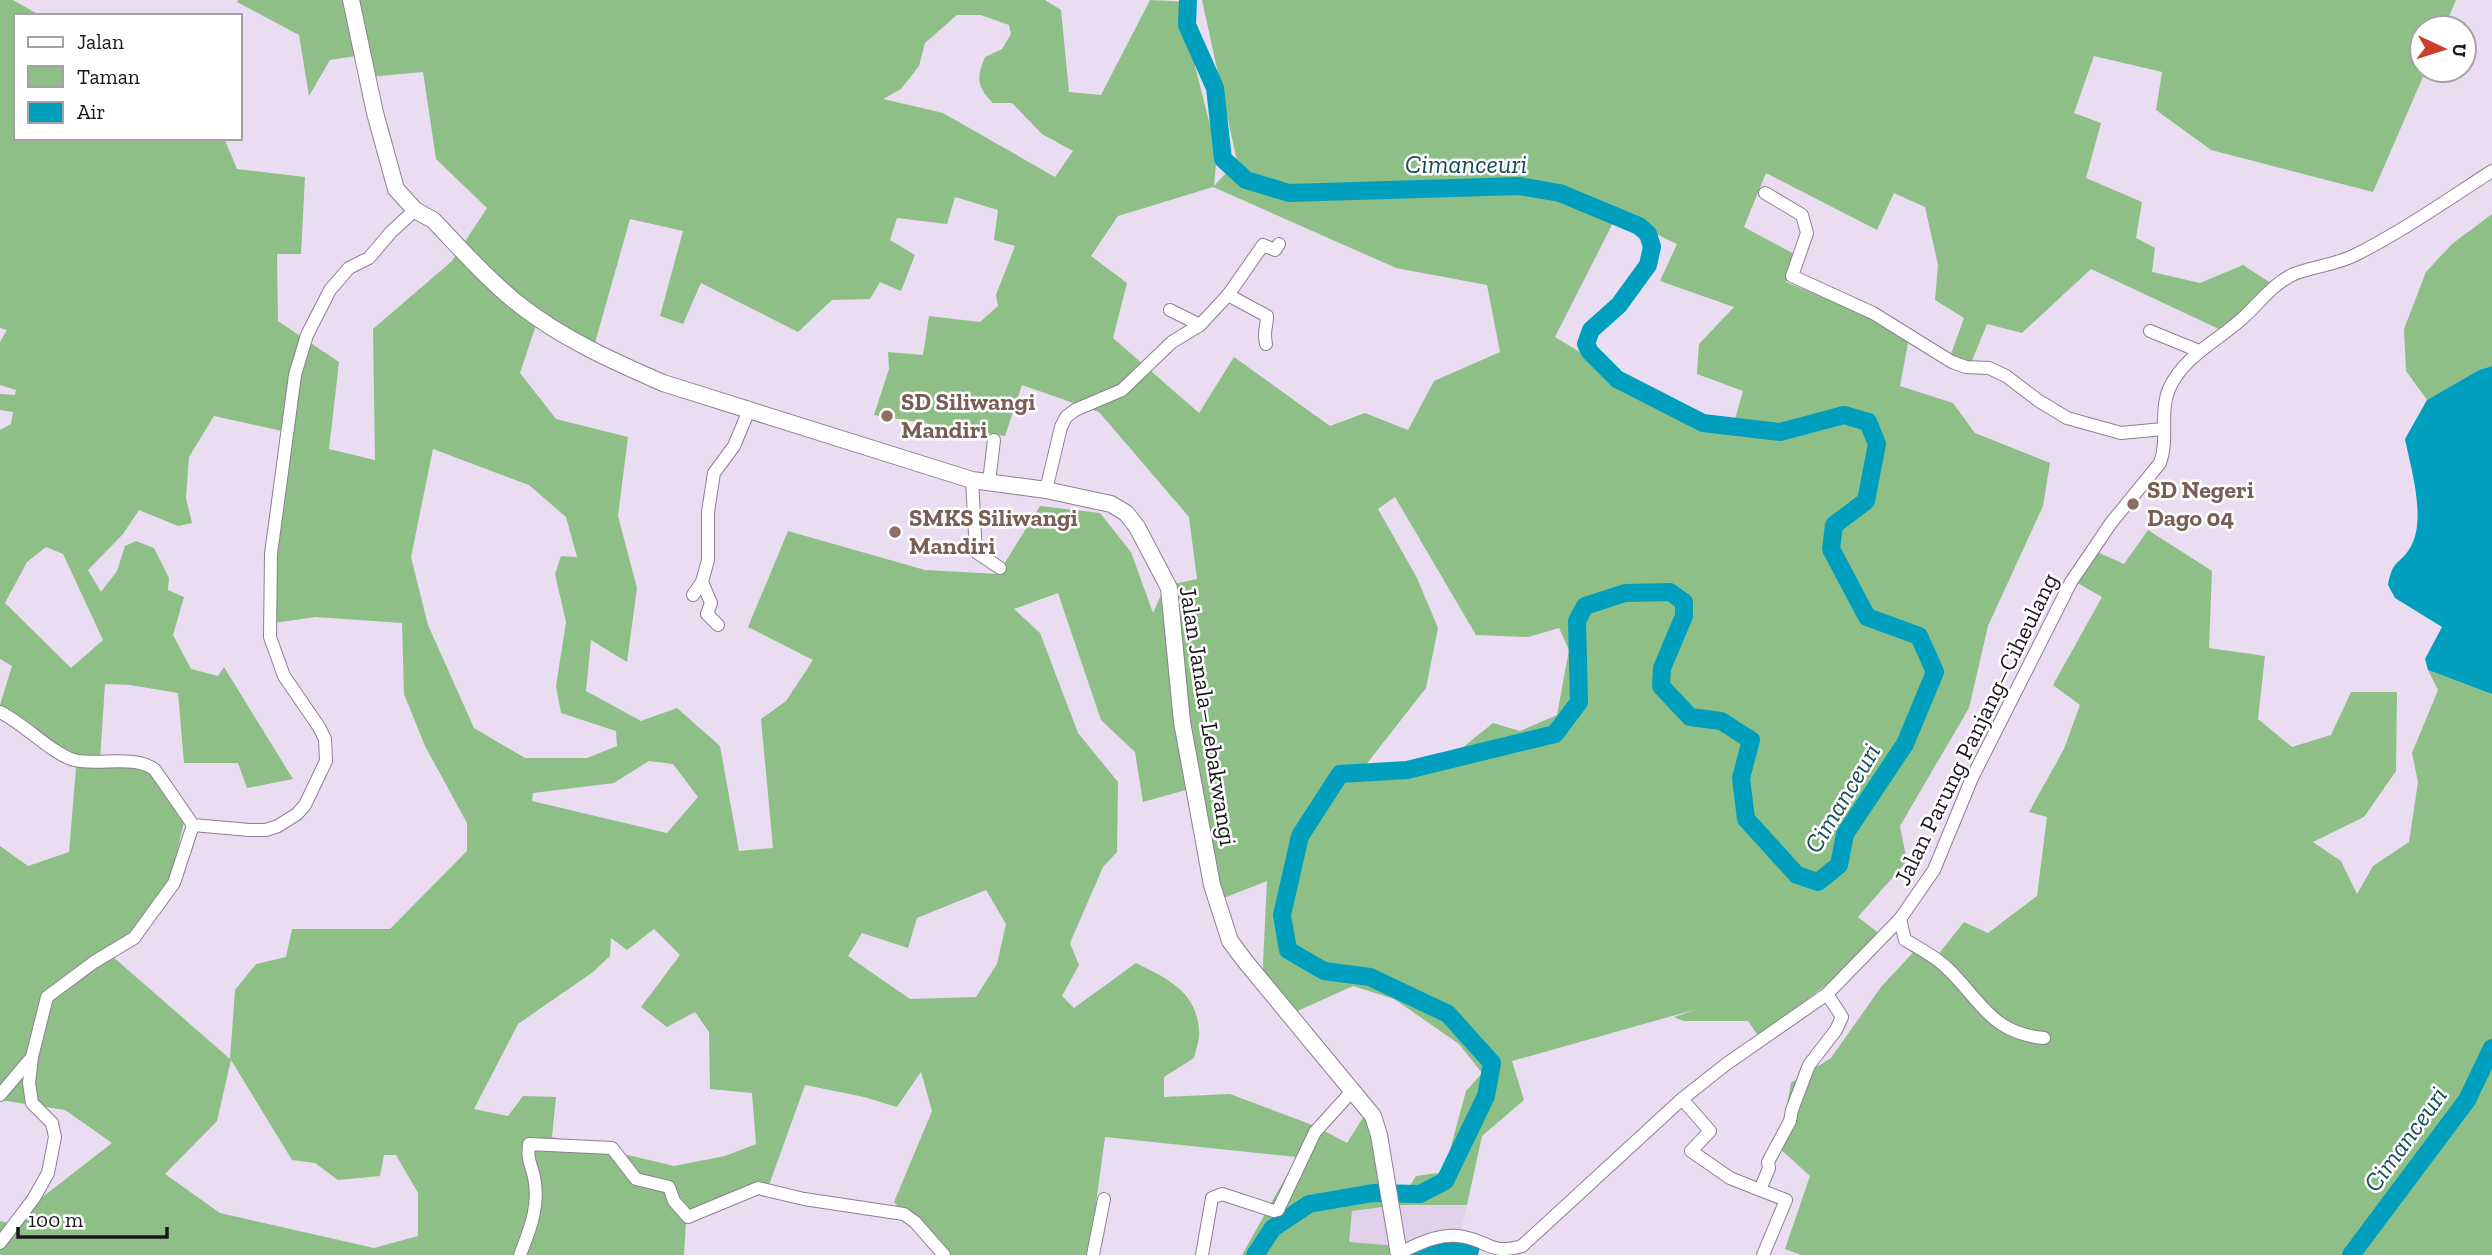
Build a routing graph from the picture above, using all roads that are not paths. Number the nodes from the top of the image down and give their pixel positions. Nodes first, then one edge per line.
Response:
1 (351, 0) edge
2 (2492, 171) edge
3 (1765, 193) dead end
4 (415, 211) junction
5 (1279, 244) dead end
6 (1228, 295) junction
7 (1170, 310) dead end
8 (1200, 325) junction
9 (2150, 331) dead end
10 (1266, 344) dead end
11 (2199, 351) junction
12 (749, 410) junction
13 (2163, 429) junction
14 (994, 440) dead end
15 (981, 481) junction
16 (1046, 490) junction
17 (1000, 568) dead end
18 (702, 582) junction
19 (693, 596) dead end
20 (718, 625) dead end
21 (0, 712) edge
22 (193, 825) junction
23 (1900, 919) junction
24 (1827, 994) junction
25 (2044, 1038) dead end
26 (32, 1057) junction
27 (1353, 1090) junction
28 (0, 1095) edge
29 (1682, 1100) junction
30 (1760, 1190) junction
31 (1104, 1199) dead end
32 (0, 1242) edge
33 (1524, 1251) edge
34 (1399, 1254) edge
35 (520, 1255) edge
36 (944, 1255) edge
37 (1094, 1255) edge
38 (1202, 1255) edge
39 (1763, 1255) edge

1 - 4 main road, Jalan Janala–Lebakwangi
2 - 11 street, Jalan Parung Panjang–Ciheulang
3 - 13 street
4 - 12 main road, Jalan Janala–Lebakwangi
4 - 22 street
5 - 6 street
6 - 8 street
6 - 10 street
7 - 8 street
8 - 16 street
9 - 11 street
11 - 13 street, Jalan Parung Panjang–Ciheulang
12 - 15 main road, Jalan Janala–Lebakwangi
12 - 18 street
13 - 23 street, Jalan Parung Panjang–Ciheulang
14 - 15 street
15 - 16 main road, Jalan Janala–Lebakwangi
15 - 17 street
16 - 27 main road, Jalan Janala–Lebakwangi
18 - 19 street
18 - 20 street
21 - 22 street
22 - 26 street
23 - 24 street, Jalan Parung Panjang–Ciheulang
23 - 25 street
24 - 29 street, Jalan Parung Panjang–Ciheulang
24 - 30 street
26 - 28 street
26 - 32 street
27 - 34 main road, Jalan Janala–Lebakwangi
27 - 38 street
29 - 30 street
29 - 33 street, Jalan Parung Panjang–Ciheulang
30 - 39 street
31 - 37 street
33 - 34 street, Jalan Parung Panjang–Ciheulang
35 - 36 street

